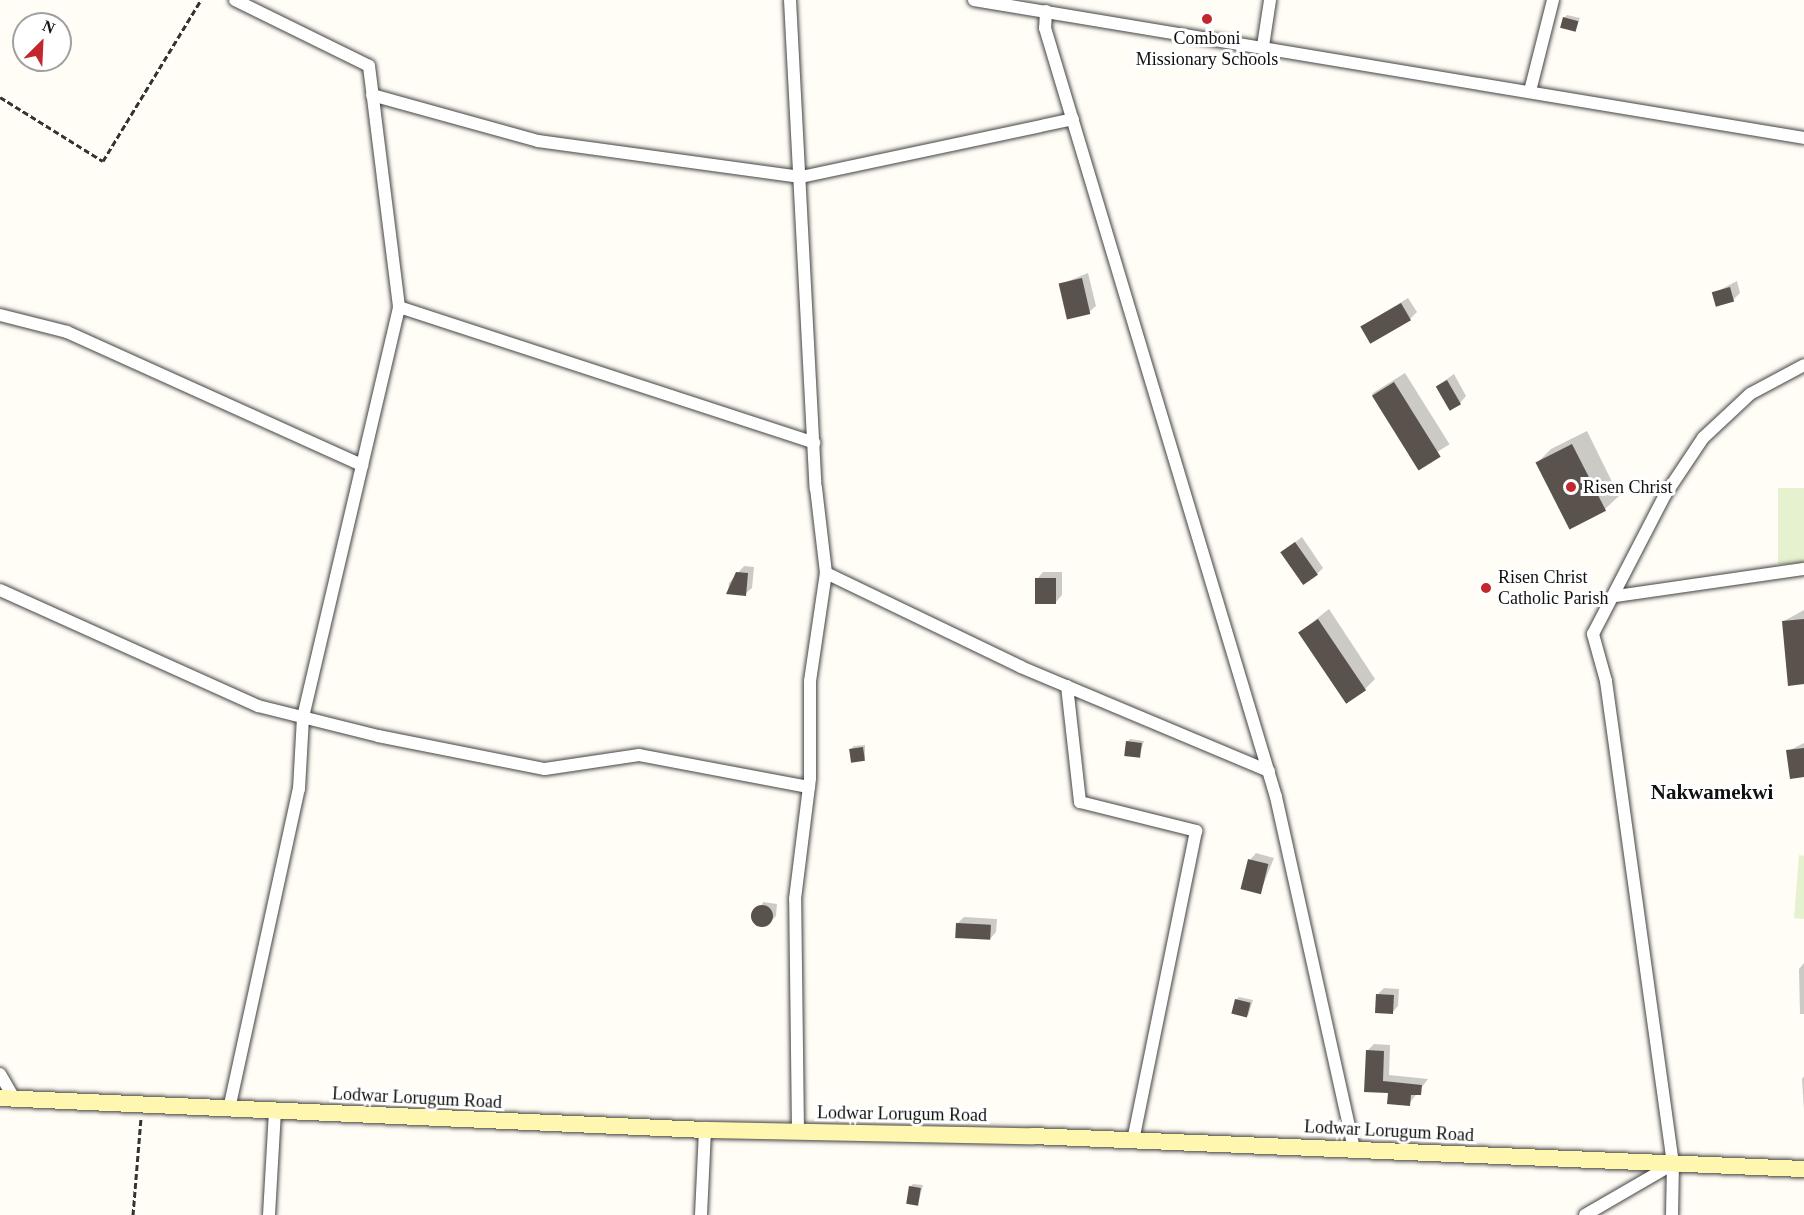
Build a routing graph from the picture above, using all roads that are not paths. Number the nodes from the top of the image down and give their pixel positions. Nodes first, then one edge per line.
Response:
1 (235, 0) edge
2 (790, 0) edge
3 (974, 0) edge
4 (1270, 0) edge
5 (1553, 0) edge
6 (1046, 11) junction
7 (1263, 46) junction
8 (1530, 91) junction
9 (372, 95) junction
10 (1073, 119) junction
11 (1804, 138) edge
12 (801, 177) junction
13 (399, 307) junction
14 (0, 315) edge
15 (1804, 365) edge
16 (814, 443) junction
17 (362, 465) junction
18 (1804, 569) edge
19 (826, 573) junction
20 (0, 590) edge
21 (1616, 596) junction
22 (1067, 686) junction
23 (303, 717) junction
24 (1269, 771) junction
25 (809, 788) junction
26 (0, 1074) edge
27 (7, 1098) edge
28 (229, 1109) junction
29 (275, 1111) junction
30 (705, 1130) junction
31 (798, 1132) junction
32 (1133, 1140) junction
33 (1354, 1149) junction
34 (1673, 1164) junction
35 (1804, 1169) edge
36 (269, 1215) edge
37 (701, 1215) edge
38 (1584, 1215) edge
39 (1672, 1215) edge

1 - 9 street
2 - 12 street
3 - 6 street
4 - 7 street
5 - 8 street
6 - 7 street
6 - 10 street
7 - 8 street
8 - 11 street
9 - 12 street
9 - 13 street
10 - 12 street
10 - 24 street
12 - 16 street
13 - 16 street
13 - 17 street
14 - 17 street
15 - 21 street
16 - 19 street
17 - 23 street
18 - 21 street
19 - 22 street
19 - 25 street
20 - 23 street
21 - 34 street
22 - 24 street
22 - 32 street
23 - 25 street
23 - 28 street
24 - 33 street
25 - 31 street
26 - 27 street
27 - 28 main road, Lodwar Lorugum Road
28 - 29 main road, Lodwar Lorugum Road
29 - 30 main road, Lodwar Lorugum Road
29 - 36 street
30 - 31 main road, Lodwar Lorugum Road
30 - 37 street
31 - 32 main road, Lodwar Lorugum Road
32 - 33 main road, Lodwar Lorugum Road
33 - 34 main road, Lodwar Lorugum Road
34 - 35 main road, Lodwar Lorugum Road
34 - 38 street
34 - 39 street

